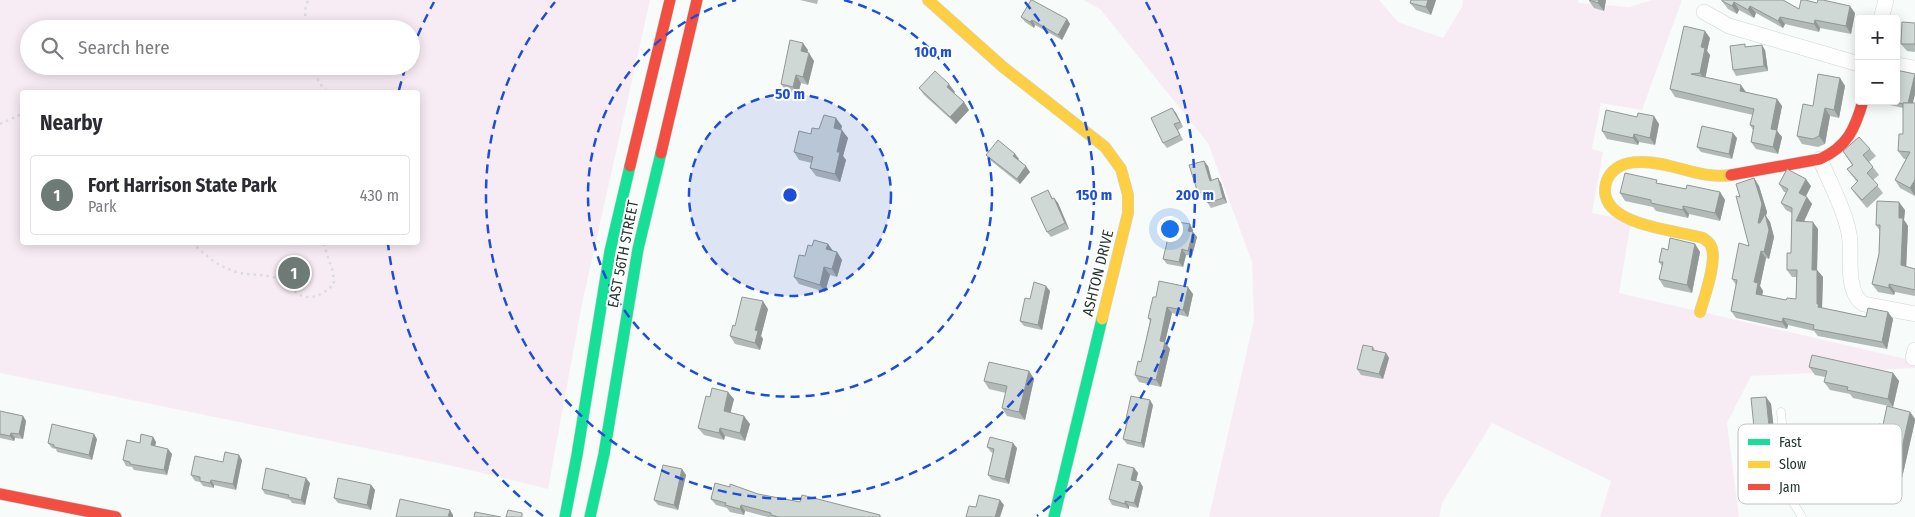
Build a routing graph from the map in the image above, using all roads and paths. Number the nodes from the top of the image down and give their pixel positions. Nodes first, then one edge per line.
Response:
1 (308, 0) edge
2 (670, 0) edge
3 (697, 0) edge
4 (928, 0) edge
5 (1886, 0) edge
6 (1704, 12) dead end
7 (1882, 15) edge
8 (306, 20) edge
9 (1855, 63) edge
10 (1900, 66) edge
11 (1915, 68) edge
12 (317, 75) edge
13 (325, 90) edge
14 (1862, 105) edge
15 (20, 115) edge
16 (0, 124) edge
17 (1820, 158) junction
18 (195, 245) edge
19 (324, 245) edge
20 (1700, 312) dead end
21 (1915, 314) edge
22 (1780, 412) dead end
23 (1781, 424) edge
24 (0, 494) edge
25 (1794, 504) edge
26 (116, 517) edge
27 (565, 517) edge
28 (590, 517) edge
29 (1054, 517) edge
30 (1802, 517) edge

1 - 8 path
2 - 27 street, EAST 56TH STREET
3 - 28 street, EAST 56TH STREET
4 - 29 street, ASHTON DRIVE
5 - 7 street
6 - 9 street
10 - 11 street
12 - 13 path
14 - 17 street
15 - 16 path
17 - 20 street
17 - 21 street
18 - 19 path
22 - 23 lane
24 - 26 street
25 - 30 lane

